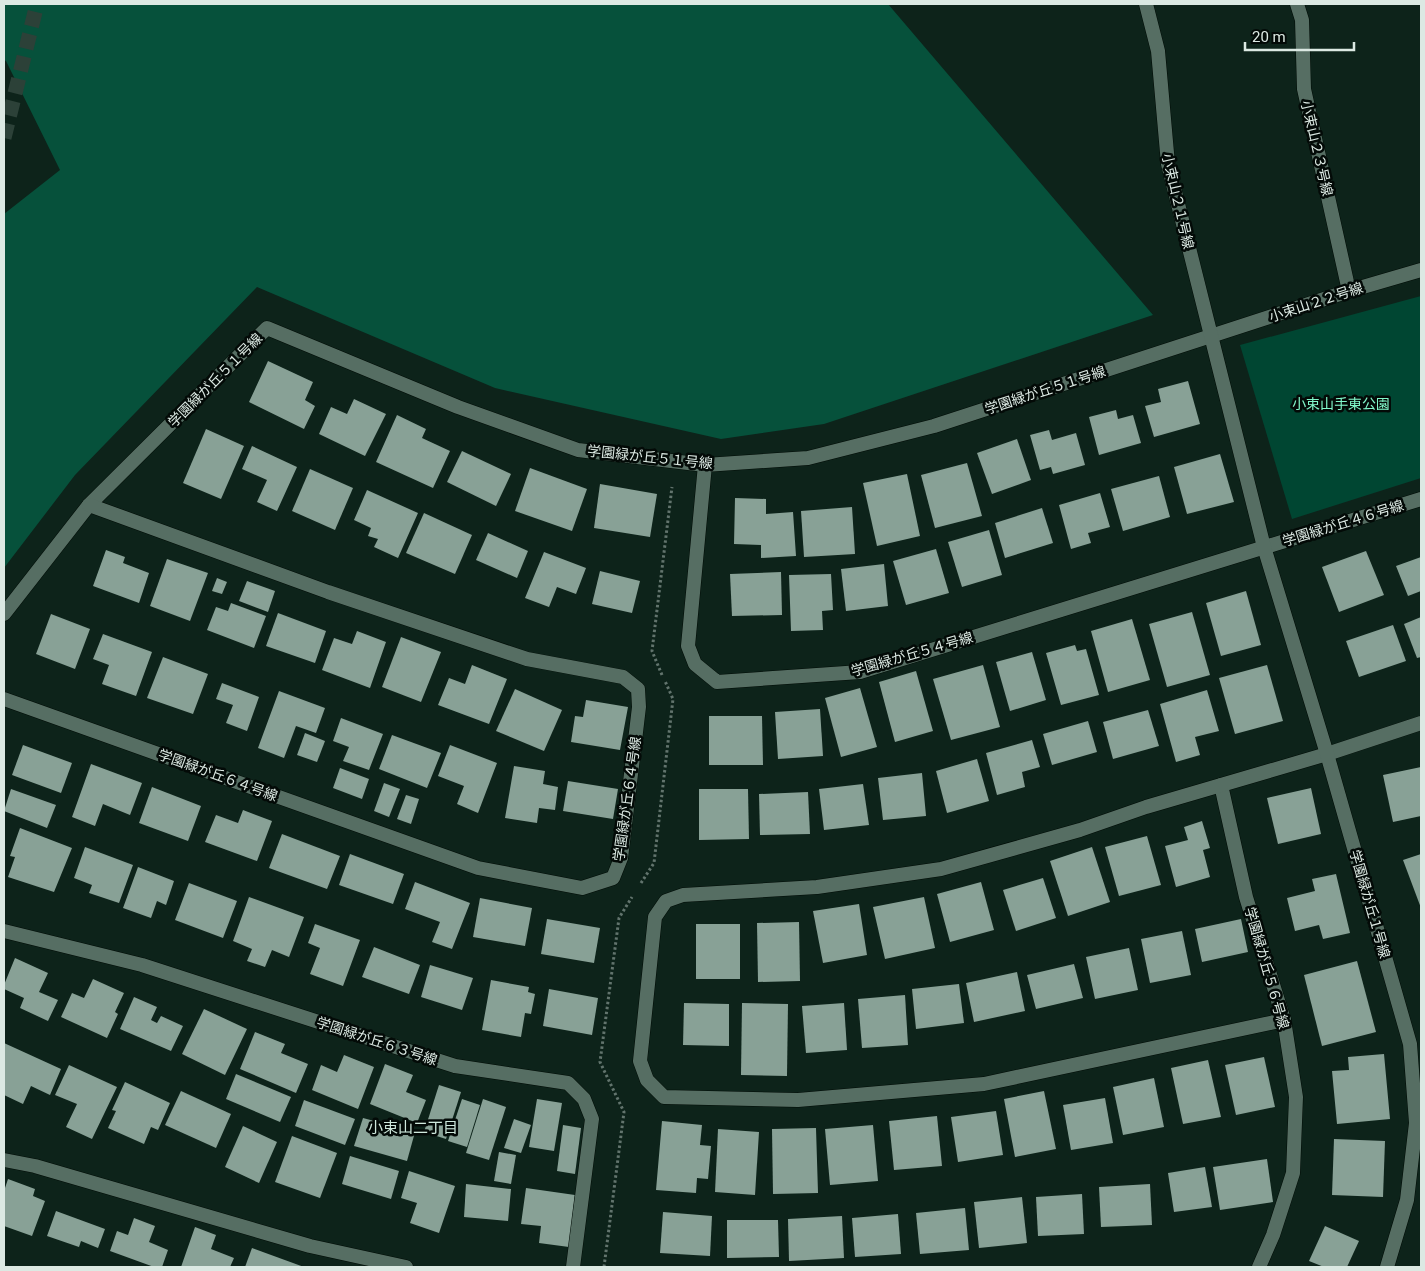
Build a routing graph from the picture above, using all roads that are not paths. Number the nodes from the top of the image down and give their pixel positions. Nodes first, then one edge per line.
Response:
1 (1146, 4) edge
2 (1297, 4) edge
3 (1421, 270) edge
4 (1350, 291) junction
5 (1212, 337) junction
6 (705, 465) junction
7 (1421, 499) edge
8 (89, 505) junction
9 (1264, 547) junction
10 (4, 614) edge
11 (4, 699) edge
12 (1421, 723) edge
13 (1327, 754) junction
14 (1221, 785) junction
15 (4, 931) edge
16 (1284, 1020) junction
17 (4, 1160) edge
18 (406, 1267) edge
19 (573, 1267) edge
20 (1259, 1267) edge
21 (1387, 1267) edge

1 - 5 street, 小束山２１号線
2 - 4 street, 小束山２３号線
3 - 4 street, 小束山２２号線
4 - 5 street, 小束山２２号線
5 - 6 street, 学園緑が丘５１号線
5 - 9 street
6 - 8 street, 学園緑が丘５１号線
6 - 9 street, 学園緑が丘５４号線
7 - 9 street, 学園緑が丘４６号線
8 - 10 street, 学園緑が丘５１号線
8 - 11 street, 学園緑が丘６４号線
9 - 13 street, 学園緑が丘１号線
12 - 13 street
13 - 14 street
13 - 21 street, 学園緑が丘１号線
14 - 16 street, 学園緑が丘５６号線
14 - 16 street
15 - 19 street, 学園緑が丘６３号線
16 - 20 street, 学園緑が丘５６号線
17 - 18 street

